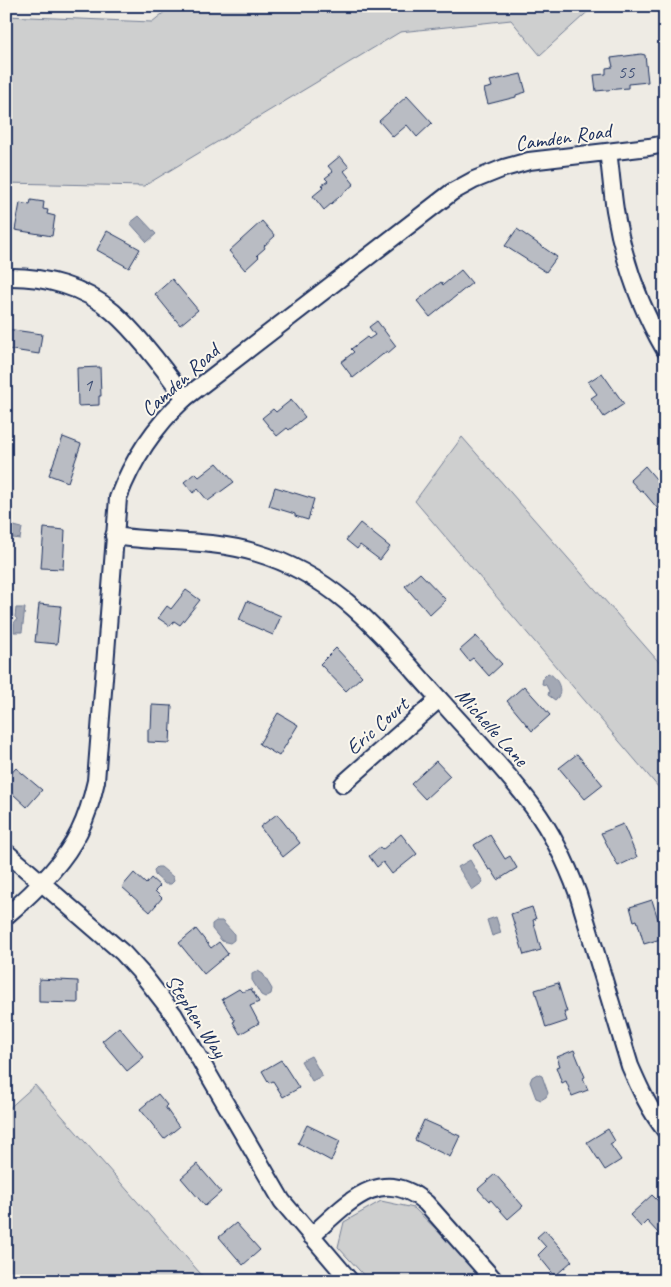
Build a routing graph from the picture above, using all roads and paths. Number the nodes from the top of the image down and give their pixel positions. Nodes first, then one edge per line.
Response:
1 (665, 144) edge
2 (608, 152) junction
3 (6, 277) edge
4 (665, 350) edge
5 (185, 398) junction
6 (114, 536) junction
7 (439, 699) junction
8 (343, 784) dead end
9 (6, 852) edge
10 (42, 882) junction
11 (6, 916) edge
12 (665, 1130) edge
13 (311, 1236) junction
14 (350, 1281) edge
15 (495, 1281) edge

1 - 2 street, Camden Road
2 - 4 street
2 - 5 street, Camden Road
3 - 5 street
5 - 6 street, Camden Road
6 - 7 street, Michelle Lane
6 - 10 street, Camden Road
7 - 8 street, Eric Court
7 - 12 street, Michelle Lane
9 - 10 street, Stephen Way
10 - 11 street, Camden Road
10 - 13 street, Stephen Way
13 - 14 street, Stephen Way
13 - 15 street

